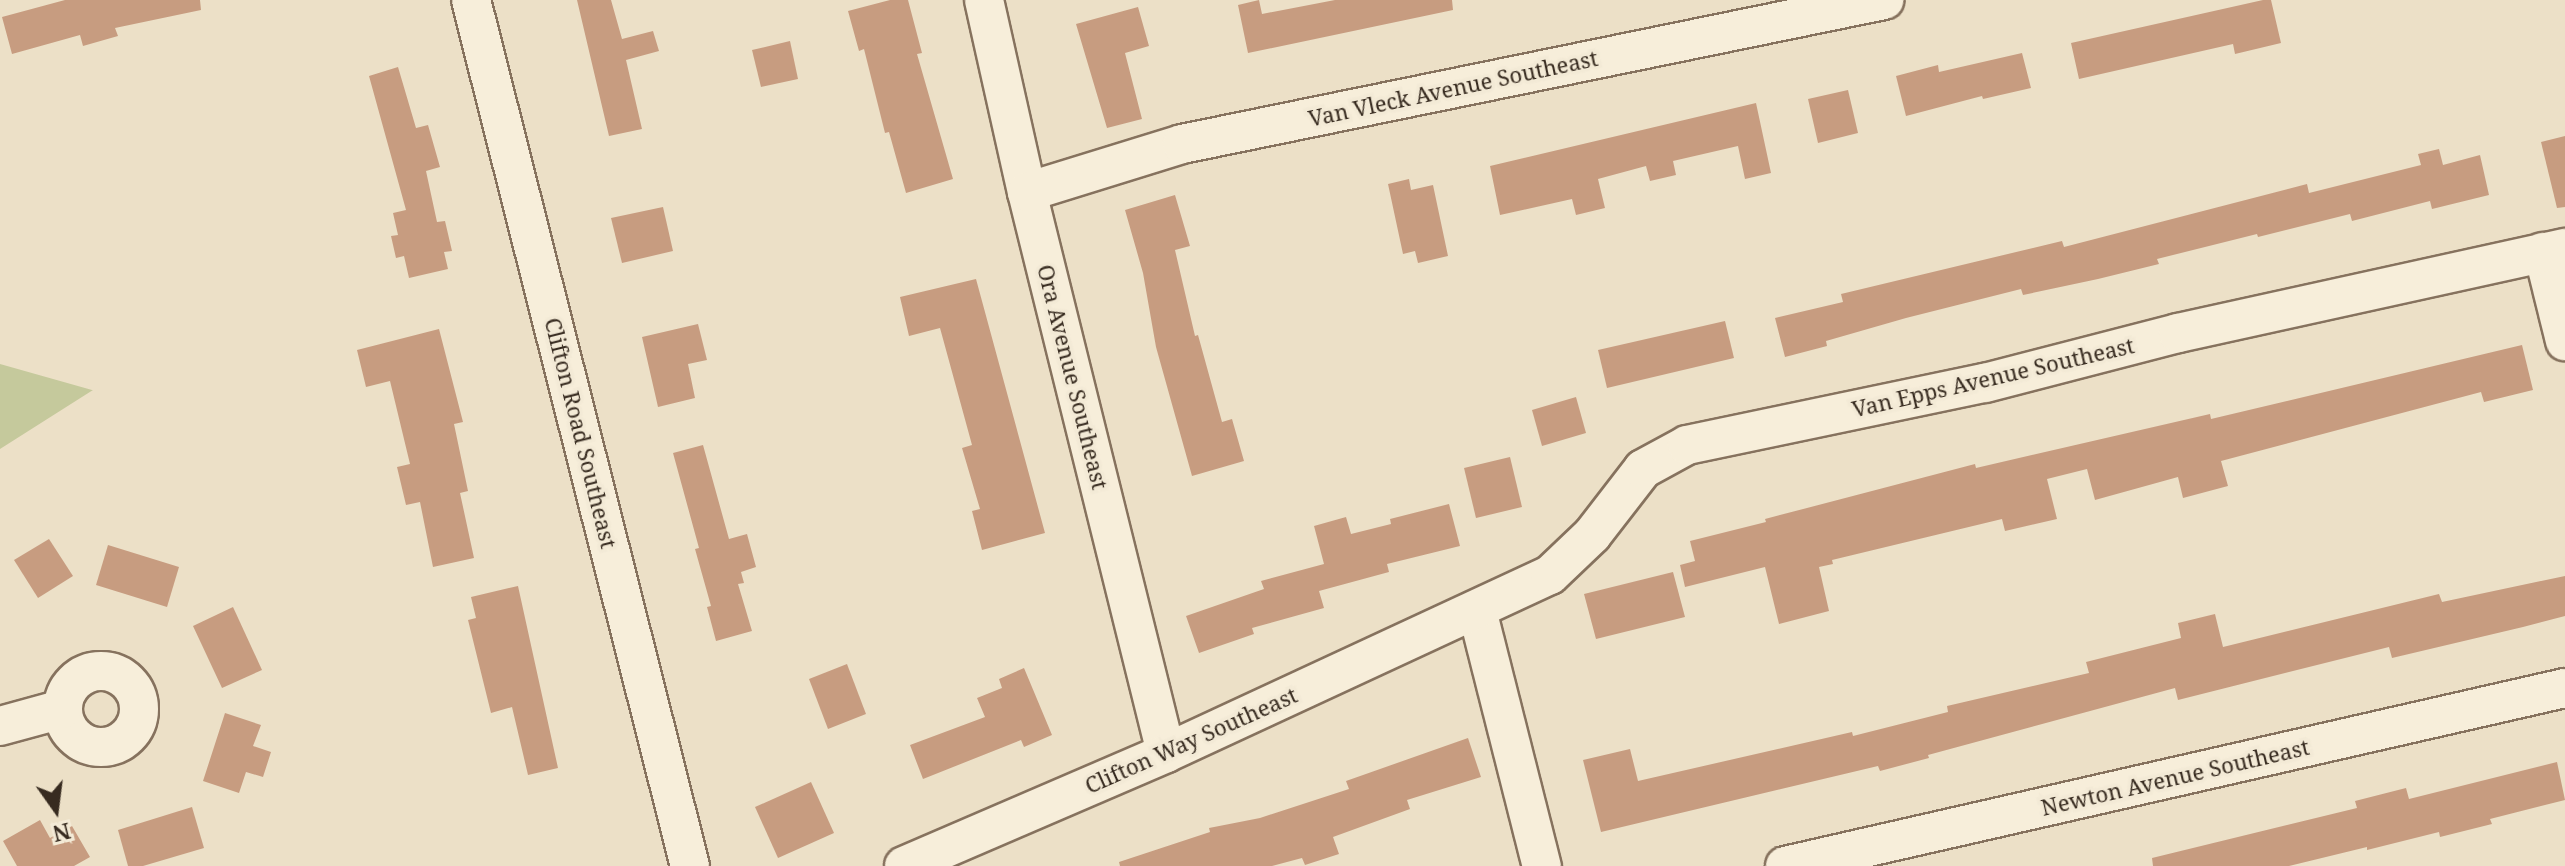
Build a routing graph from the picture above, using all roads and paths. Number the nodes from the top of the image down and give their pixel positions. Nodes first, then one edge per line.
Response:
1 (471, 0) edge
2 (984, 0) edge
3 (1884, 0) edge
4 (1027, 192) junction
5 (2554, 250) edge
6 (2565, 341) edge
7 (1477, 610) junction
8 (2565, 688) edge
9 (62, 709) dead end
10 (0, 726) edge
11 (1166, 753) junction
12 (690, 866) edge
13 (904, 866) edge
14 (1542, 866) edge
15 (1785, 866) edge

1 - 12 street, Clifton Road Southeast
2 - 4 street, Ora Avenue Southeast
3 - 4 street, Van Vleck Avenue Southeast
4 - 11 street, Ora Avenue Southeast
5 - 6 street
5 - 7 street, Van Epps Avenue Southeast
7 - 11 street, Clifton Way Southeast
7 - 14 street
8 - 15 street, Newton Avenue Southeast
9 - 10 street
11 - 13 street, Clifton Way Southeast

